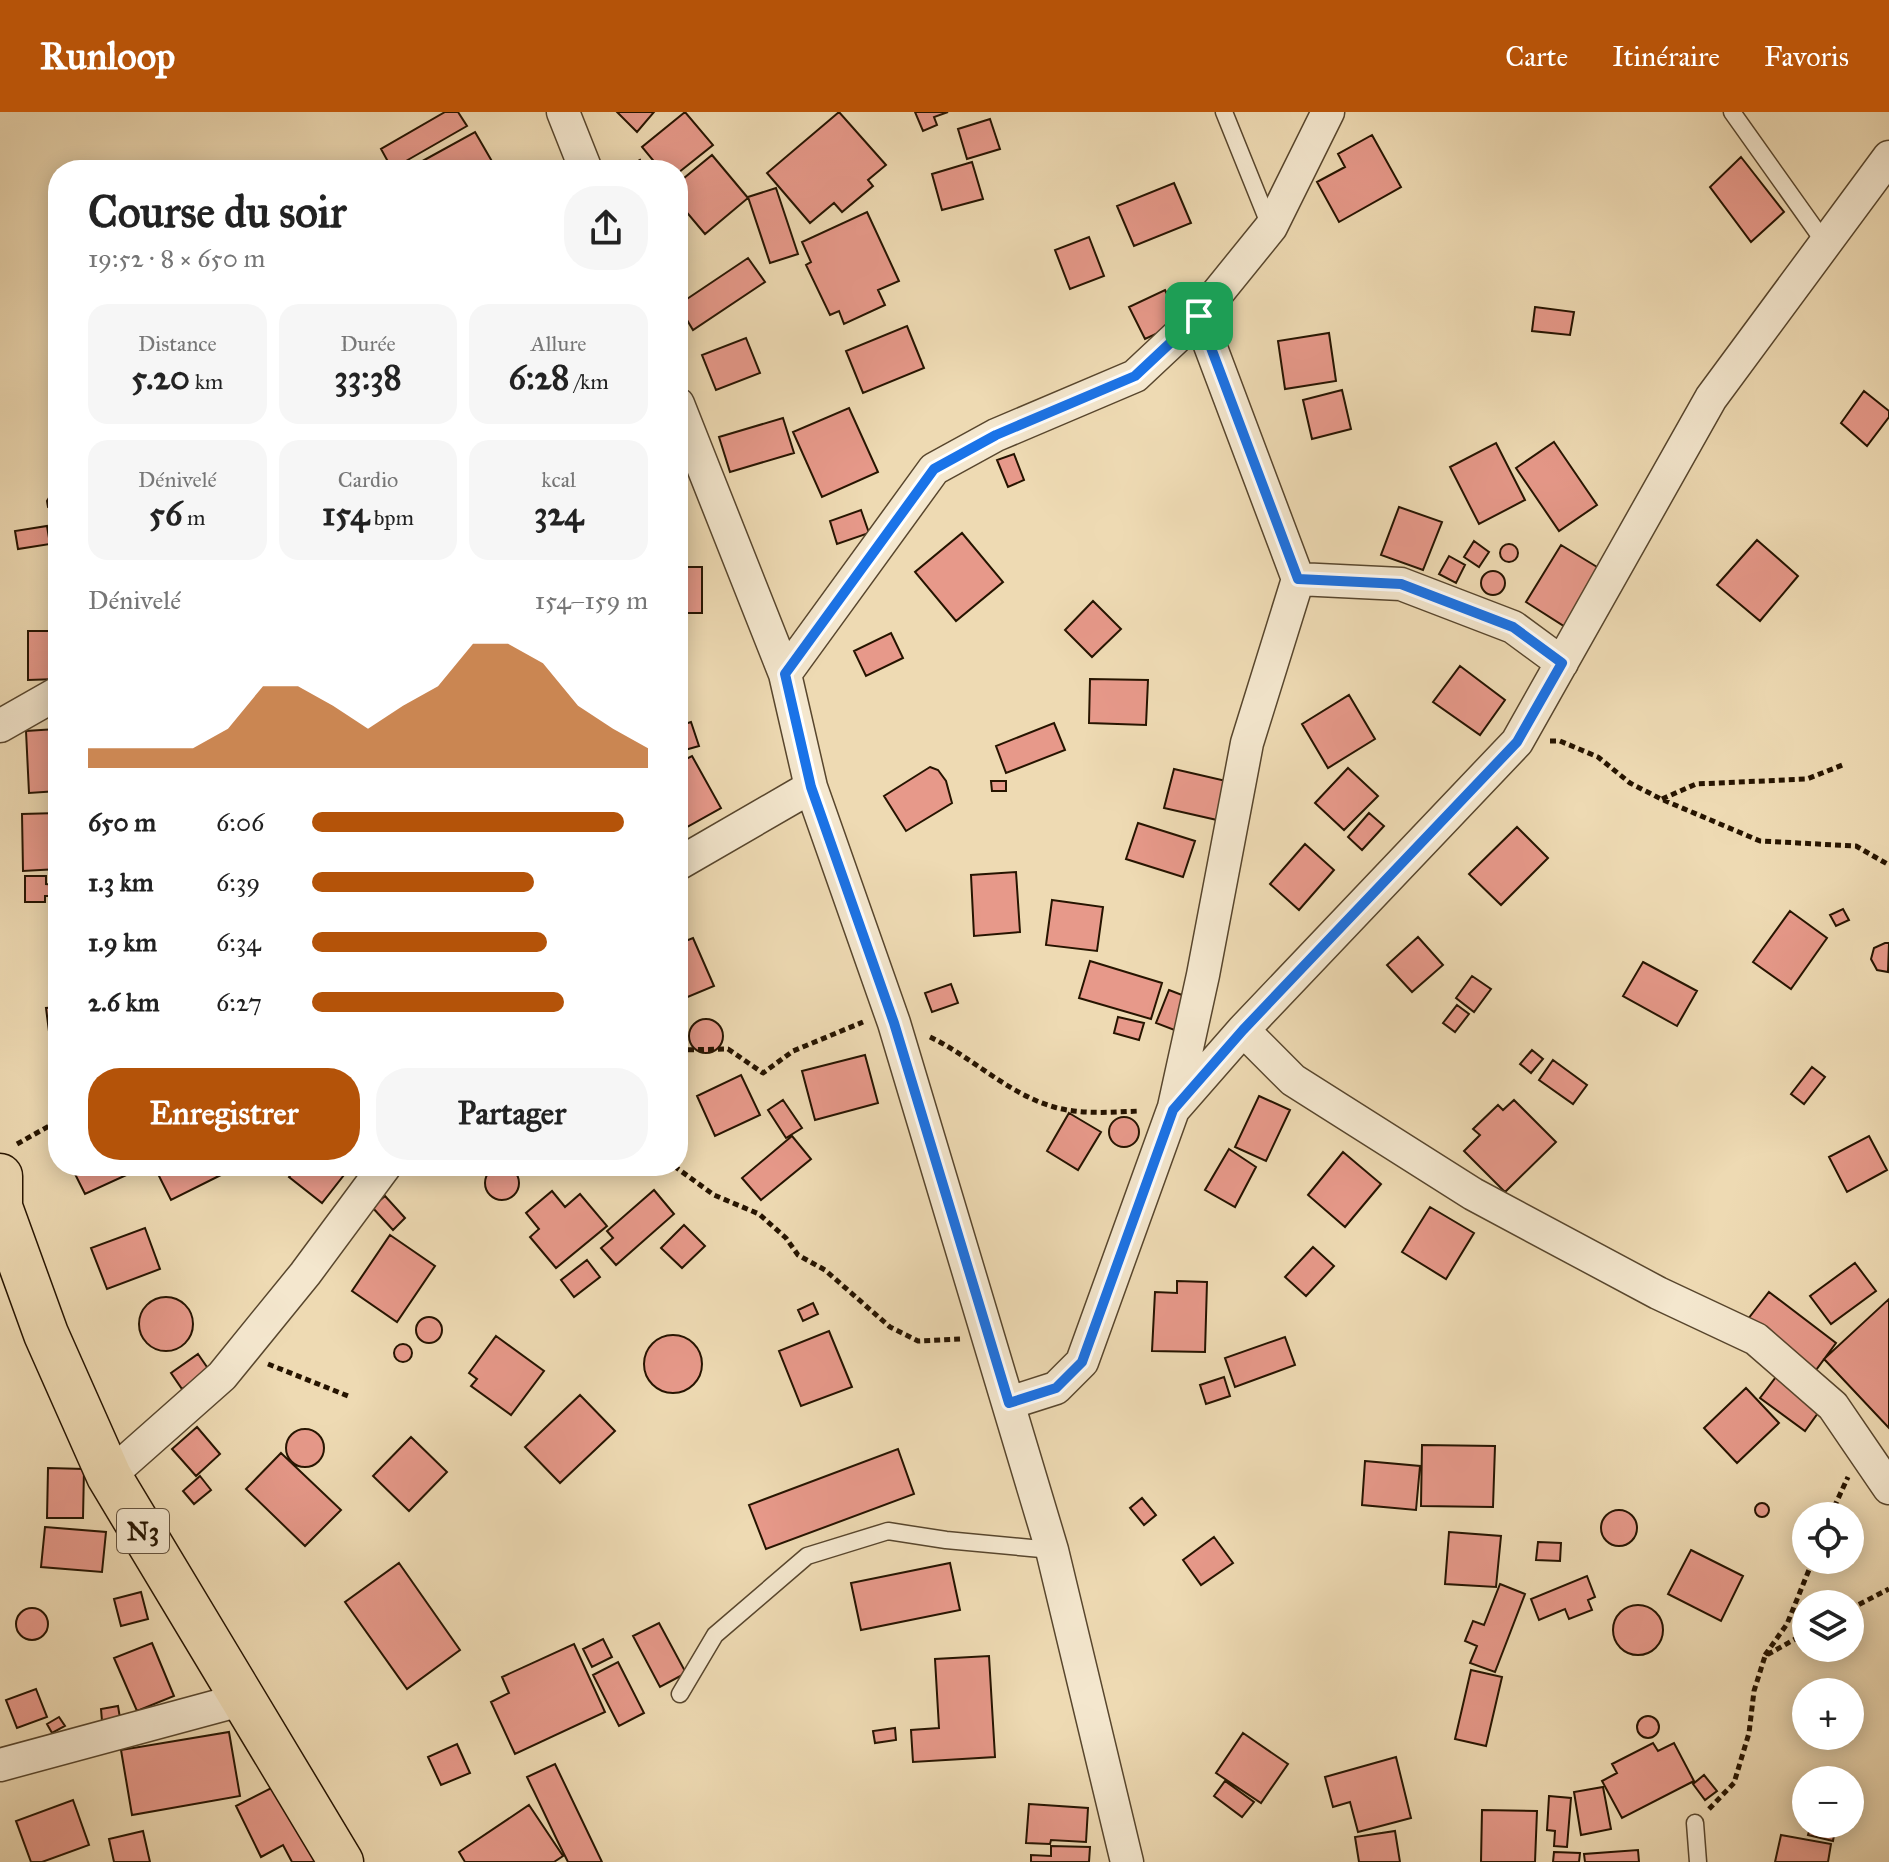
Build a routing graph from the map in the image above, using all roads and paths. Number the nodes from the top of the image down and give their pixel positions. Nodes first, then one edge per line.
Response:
1 (563, 112) edge
2 (1224, 112) edge
3 (1328, 112) edge
4 (1732, 112) edge
5 (1889, 157) edge
6 (582, 160) edge
7 (1271, 227) junction
8 (1825, 243) junction
9 (1199, 316) junction
10 (688, 429) edge
11 (1298, 579) junction
12 (1562, 663) junction
13 (785, 674) junction
14 (48, 699) edge
15 (0, 726) edge
16 (1517, 742) junction
17 (1845, 764) dead end
18 (811, 787) junction
19 (1661, 799) junction
20 (688, 858) edge
21 (1889, 865) edge
22 (894, 1023) junction
23 (1243, 1030) junction
24 (688, 1050) edge
25 (1173, 1110) junction
26 (48, 1129) edge
27 (6, 1162) edge
28 (378, 1176) edge
29 (688, 1176) edge
30 (0, 1207) edge
31 (989, 1338) junction
32 (241, 1353) junction
33 (348, 1396) dead end
34 (1009, 1403) junction
35 (109, 1476) junction
36 (1889, 1488) edge
37 (1052, 1550) junction
38 (1807, 1574) edge
39 (1889, 1589) edge
40 (1864, 1602) edge
41 (1792, 1641) edge
42 (1765, 1656) junction
43 (680, 1694) dead end
44 (244, 1699) junction
45 (0, 1765) edge
46 (1695, 1823) joint
47 (341, 1862) edge
48 (1127, 1862) edge
49 (1698, 1862) edge

1 - 6 street
2 - 7 lane
3 - 7 street
4 - 8 lane
5 - 8 street
7 - 9 street
8 - 12 street
9 - 11 street
9 - 13 street
10 - 13 street
11 - 12 street
11 - 25 street
12 - 16 street
13 - 18 street
14 - 15 street
16 - 19 path
16 - 23 street
17 - 19 path
18 - 20 street
18 - 22 street
19 - 21 path
22 - 24 path
22 - 25 path
22 - 31 street
23 - 25 street
23 - 36 street
25 - 34 street
26 - 27 path
27 - 30 highway, N3
28 - 32 street
29 - 31 path
30 - 35 highway, N3
31 - 34 street
32 - 33 path
32 - 35 street
34 - 37 street
35 - 44 highway, N3
37 - 43 lane
37 - 48 street
38 - 42 path
39 - 40 path
41 - 42 path
42 - 46 path
44 - 45 street
44 - 47 highway, N3
46 - 49 lane

